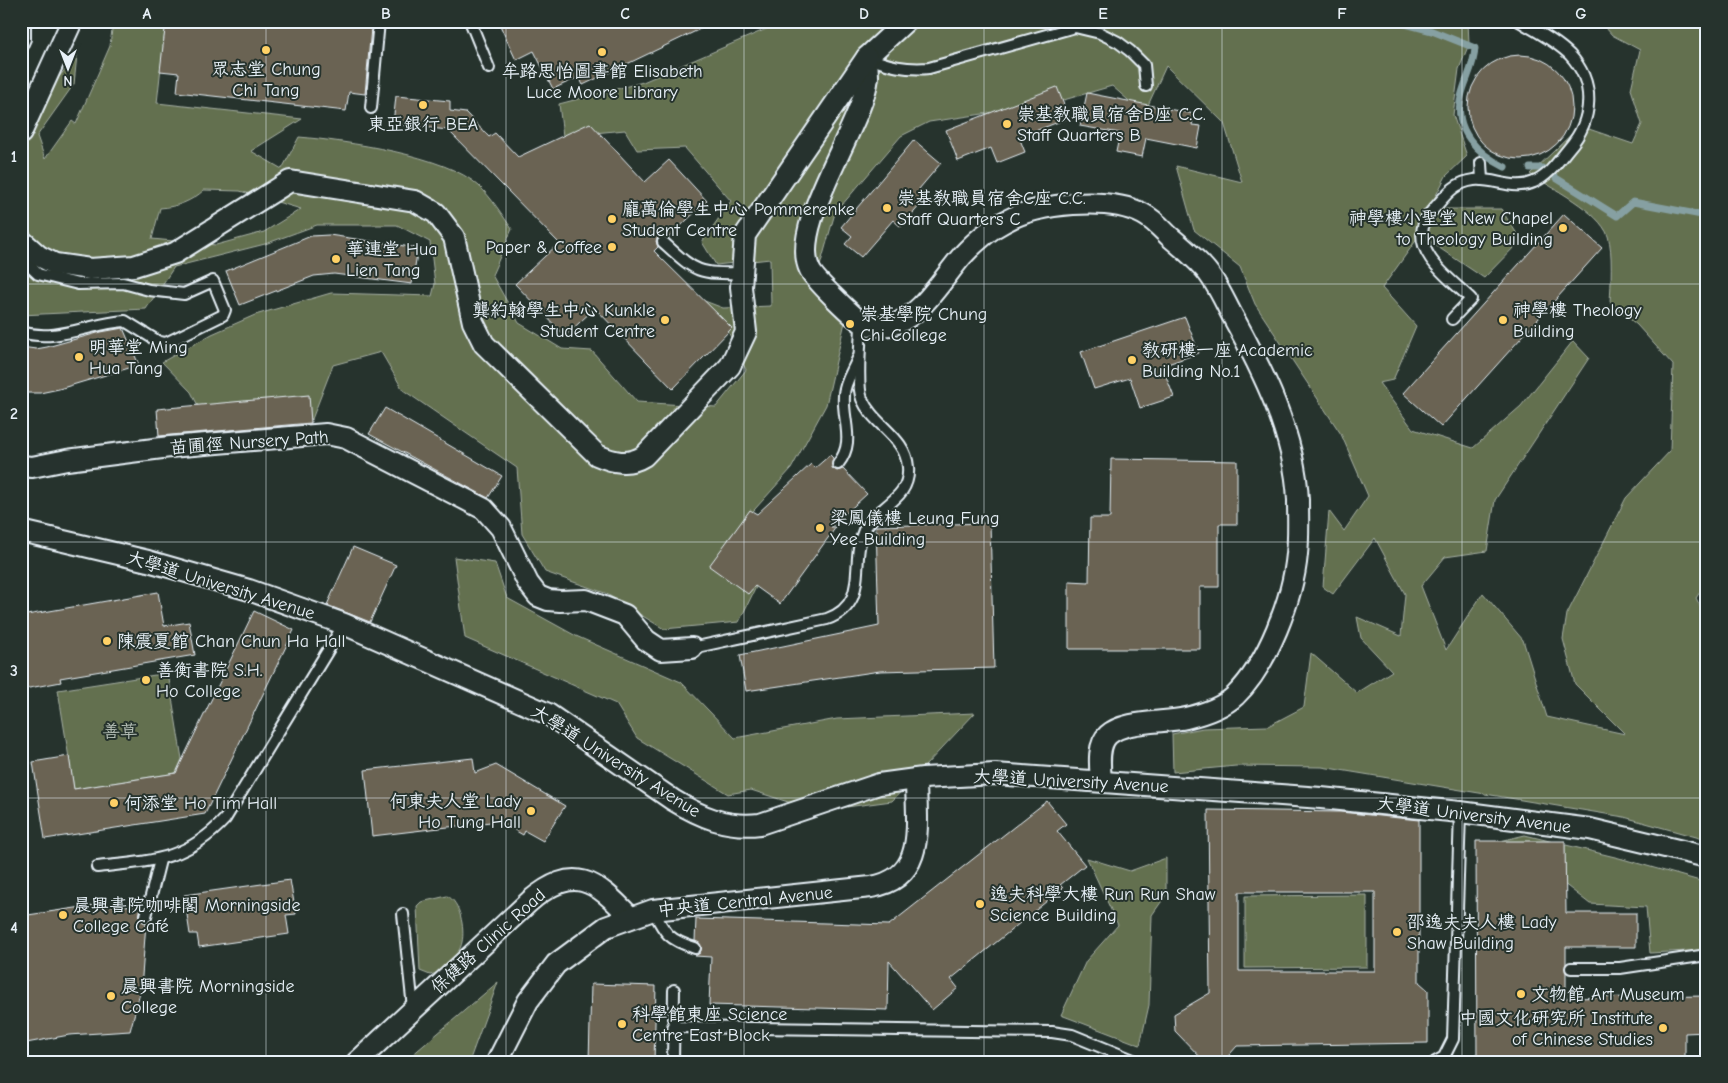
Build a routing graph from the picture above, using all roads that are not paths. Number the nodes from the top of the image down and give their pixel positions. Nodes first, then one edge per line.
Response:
1 (25, 21) edge
2 (72, 21) edge
3 (379, 21) edge
4 (470, 21) edge
5 (906, 21) edge
6 (1520, 21) edge
7 (21, 48) edge
8 (867, 57) junction
9 (489, 68) dead end
10 (1146, 86) dead end
11 (371, 108) dead end
12 (21, 133) edge
13 (1481, 163) dead end
14 (1482, 180) junction
15 (21, 240) edge
16 (663, 242) dead end
17 (21, 258) edge
18 (742, 273) junction
19 (1452, 320) dead end
20 (861, 323) junction
21 (21, 332) edge
22 (861, 352) junction
23 (838, 464) dead end
24 (21, 466) edge
25 (21, 532) edge
26 (344, 624) junction
27 (692, 648) joint
28 (916, 779) junction
29 (1101, 781) junction
30 (1460, 812) junction
31 (1707, 857) edge
32 (160, 860) junction
33 (97, 867) dead end
34 (653, 910) junction
35 (403, 914) dead end
36 (146, 916) dead end
37 (630, 917) junction
38 (695, 948) dead end
39 (1707, 955) edge
40 (1571, 968) dead end
41 (674, 990) dead end
42 (413, 1008) junction
43 (674, 1027) junction
44 (357, 1062) edge
45 (497, 1062) edge
46 (673, 1062) edge
47 (1138, 1062) edge
48 (1435, 1062) edge

1 - 7 lane
2 - 12 street
3 - 11 lane
4 - 9 lane
5 - 8 street
6 - 14 lane
8 - 10 lane
8 - 18 street
8 - 20 street
13 - 14 lane
14 - 19 lane
15 - 18 street
16 - 18 lane
17 - 21 lane
20 - 22 lane
20 - 29 street
22 - 23 lane
22 - 27 lane
24 - 27 street, 苗圃徑 Nursery Path
25 - 26 street, 大學道 University Avenue
26 - 28 street, 大學道 University Avenue
26 - 32 lane
28 - 29 street, 大學道 University Avenue
28 - 34 street, 中央道 Central Avenue
29 - 30 street, 大學道 University Avenue
30 - 31 street, 大學道 University Avenue
30 - 48 lane
32 - 33 lane
32 - 36 lane
34 - 37 street, 中央道 Central Avenue
34 - 38 lane
35 - 42 lane
37 - 42 street, 保健路 Clinic Road
37 - 45 street, 中央道 Central Avenue
39 - 40 lane
41 - 43 lane
42 - 44 street, 保健路 Clinic Road
43 - 46 lane
43 - 47 lane

